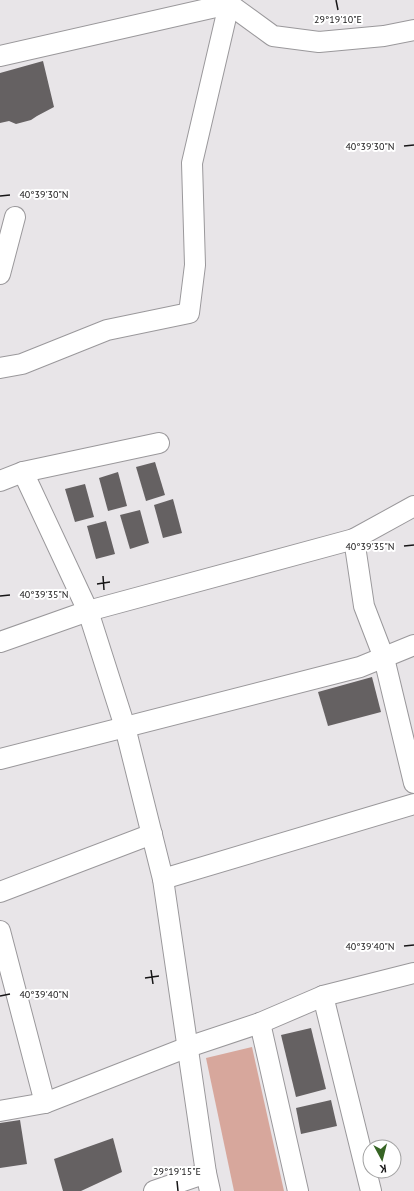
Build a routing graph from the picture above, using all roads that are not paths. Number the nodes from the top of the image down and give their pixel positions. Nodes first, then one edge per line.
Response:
1 (229, 2) edge
2 (414, 30) edge
3 (0, 56) edge
4 (15, 217) dead end
5 (0, 274) edge
6 (0, 368) edge
7 (159, 444) dead end
8 (24, 472) junction
9 (0, 481) edge
10 (414, 506) edge
11 (354, 539) junction
12 (88, 611) junction
13 (0, 642) edge
14 (414, 646) edge
15 (384, 658) junction
16 (125, 727) junction
17 (0, 759) edge
18 (414, 783) edge
19 (414, 804) edge
20 (152, 834) junction
21 (163, 879) junction
22 (0, 892) edge
23 (0, 931) edge
24 (414, 973) edge
25 (323, 996) junction
26 (260, 1023) junction
27 (188, 1047) junction
28 (45, 1103) junction
29 (0, 1111) edge
30 (208, 1182) edge
31 (154, 1191) edge
32 (298, 1191) edge
33 (371, 1191) edge

1 - 2 street
1 - 3 street
1 - 6 street
4 - 5 street
7 - 8 street
8 - 9 street
8 - 12 street
10 - 11 street
11 - 12 street
11 - 15 street
12 - 13 street
12 - 16 street
14 - 15 street
15 - 16 street
15 - 18 street
16 - 17 street
16 - 20 street
19 - 21 street
20 - 21 street
20 - 22 street
21 - 27 street
23 - 28 street
24 - 25 street
25 - 26 street
25 - 33 street
26 - 27 street
26 - 32 street
27 - 28 street
27 - 30 street
28 - 29 street
30 - 31 street

